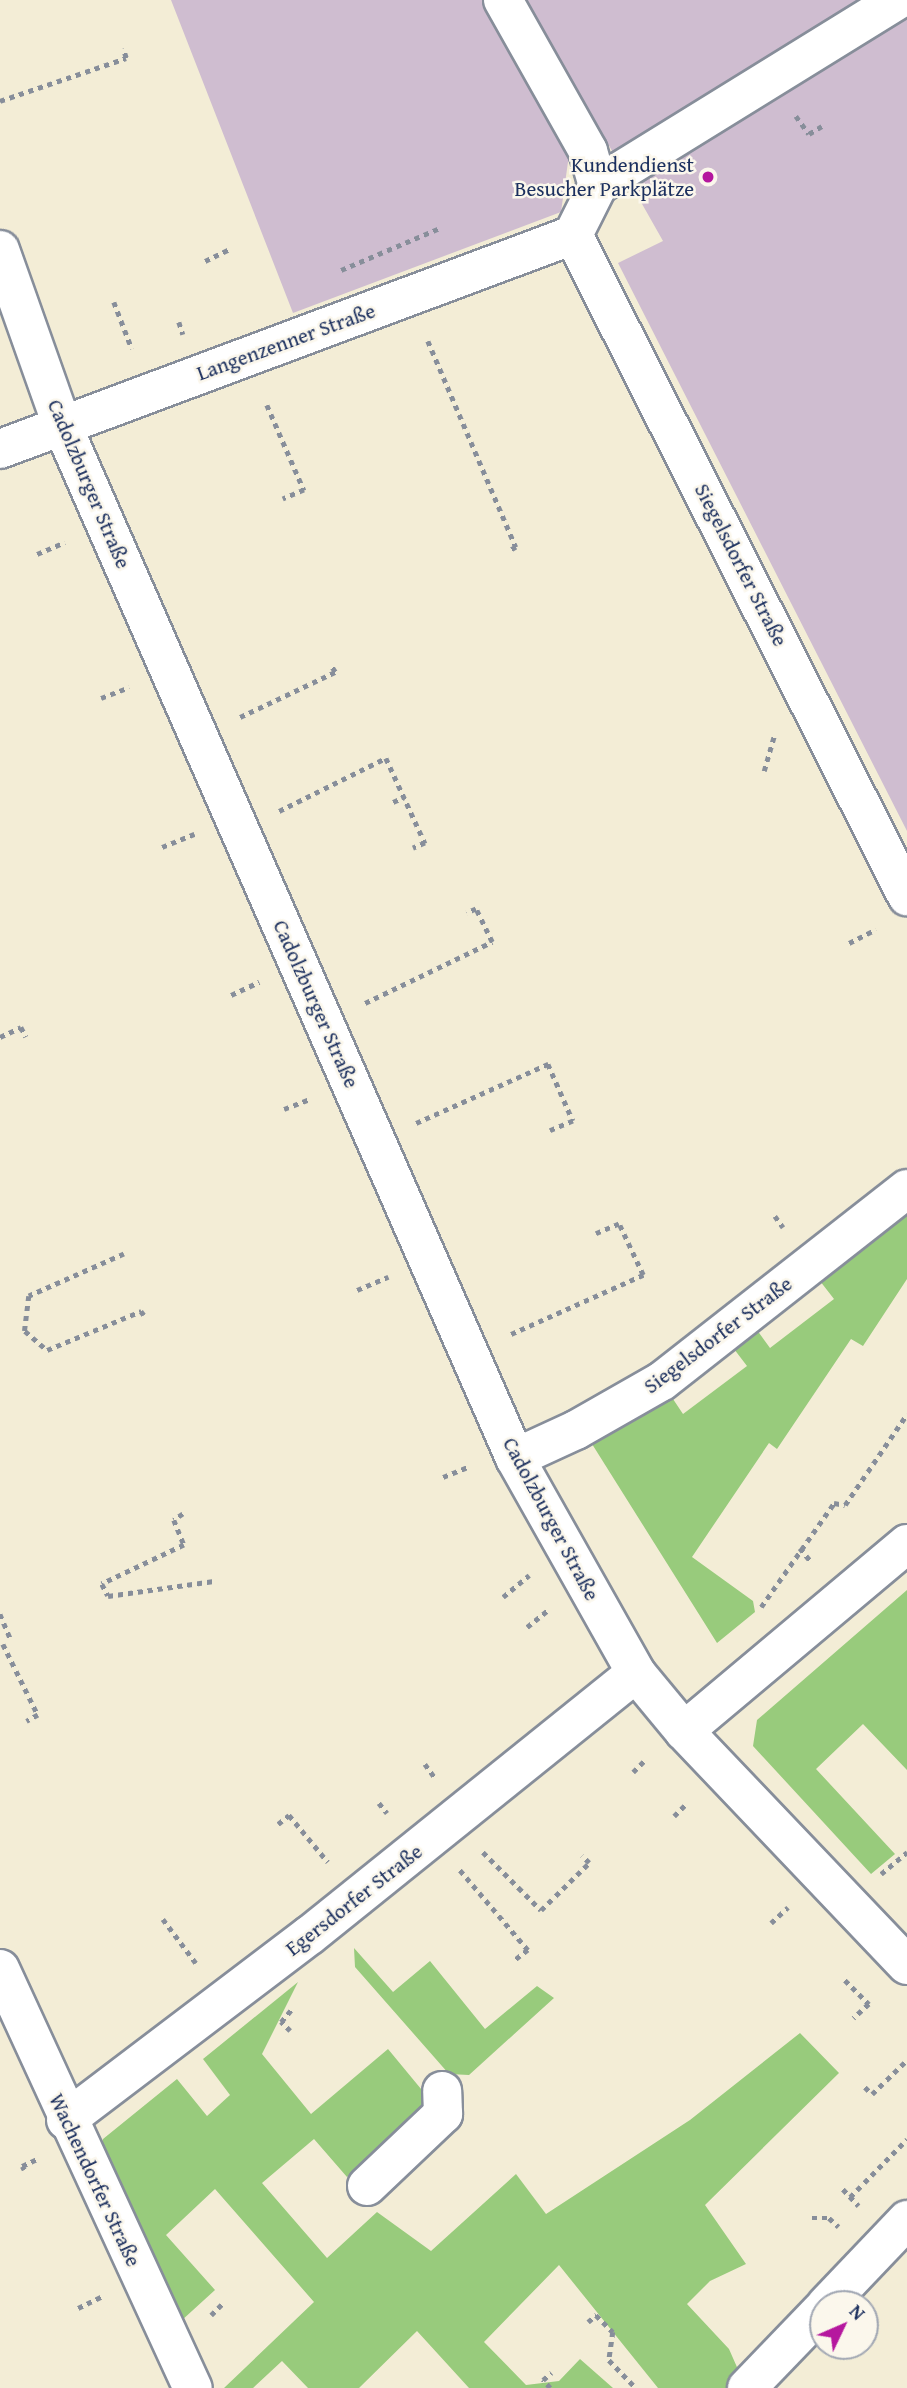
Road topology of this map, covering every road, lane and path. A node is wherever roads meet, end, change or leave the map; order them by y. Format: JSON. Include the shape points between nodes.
{"nodes":[{"id":1,"x":503,"y":0,"type":"edge"},
{"id":2,"x":898,"y":0,"type":"edge"},
{"id":3,"x":123,"y":48,"type":"dead end"},
{"id":4,"x":0,"y":101,"type":"edge"},
{"id":5,"x":803,"y":126,"type":"dead end"},
{"id":6,"x":822,"y":126,"type":"dead end"},
{"id":7,"x":598,"y":185,"type":"junction"},
{"id":8,"x":573,"y":234,"type":"junction"},
{"id":9,"x":230,"y":249,"type":"dead end"},
{"id":10,"x":0,"y":250,"type":"edge"},
{"id":11,"x":205,"y":261,"type":"dead end"},
{"id":12,"x":114,"y":302,"type":"dead end"},
{"id":13,"x":183,"y":332,"type":"dead end"},
{"id":14,"x":169,"y":337,"type":"dead end"},
{"id":15,"x":428,"y":341,"type":"dead end"},
{"id":16,"x":143,"y":345,"type":"dead end"},
{"id":17,"x":450,"y":400,"type":"junction"},
{"id":18,"x":443,"y":403,"type":"dead end"},
{"id":19,"x":267,"y":405,"type":"dead end"},
{"id":20,"x":62,"y":425,"type":"junction"},
{"id":21,"x":0,"y":449,"type":"edge"},
{"id":22,"x":283,"y":499,"type":"dead end"},
{"id":23,"x":70,"y":540,"type":"dead end"},
{"id":24,"x":511,"y":550,"type":"dead end"},
{"id":25,"x":37,"y":554,"type":"dead end"},
{"id":26,"x":330,"y":664,"type":"dead end"},
{"id":27,"x":134,"y":685,"type":"dead end"},
{"id":28,"x":101,"y":698,"type":"dead end"},
{"id":29,"x":228,"y":723,"type":"dead end"},
{"id":30,"x":404,"y":797,"type":"junction"},
{"id":31,"x":393,"y":802,"type":"dead end"},
{"id":32,"x":268,"y":817,"type":"dead end"},
{"id":33,"x":197,"y":833,"type":"dead end"},
{"id":34,"x":162,"y":847,"type":"dead end"},
{"id":35,"x":413,"y":848,"type":"dead end"},
{"id":36,"x":907,"y":896,"type":"edge"},
{"id":37,"x":467,"y":913,"type":"dead end"},
{"id":38,"x":262,"y":981,"type":"dead end"},
{"id":39,"x":231,"y":995,"type":"dead end"},
{"id":40,"x":351,"y":1009,"type":"dead end"},
{"id":41,"x":0,"y":1037,"type":"edge"},
{"id":42,"x":26,"y":1037,"type":"dead end"},
{"id":43,"x":314,"y":1097,"type":"dead end"},
{"id":44,"x":284,"y":1109,"type":"dead end"},
{"id":45,"x":403,"y":1128,"type":"dead end"},
{"id":46,"x":550,"y":1131,"type":"dead end"},
{"id":47,"x":907,"y":1189,"type":"edge"},
{"id":48,"x":596,"y":1234,"type":"dead end"},
{"id":49,"x":124,"y":1254,"type":"dead end"},
{"id":50,"x":397,"y":1273,"type":"dead end"},
{"id":51,"x":357,"y":1290,"type":"dead end"},
{"id":52,"x":144,"y":1315,"type":"dead end"},
{"id":53,"x":504,"y":1337,"type":"dead end"},
{"id":54,"x":907,"y":1414,"type":"edge"},
{"id":55,"x":515,"y":1458,"type":"junction"},
{"id":56,"x":472,"y":1465,"type":"dead end"},
{"id":57,"x":443,"y":1477,"type":"dead end"},
{"id":58,"x":183,"y":1514,"type":"dead end"},
{"id":59,"x":907,"y":1544,"type":"edge"},
{"id":60,"x":540,"y":1566,"type":"dead end"},
{"id":61,"x":214,"y":1581,"type":"dead end"},
{"id":62,"x":503,"y":1597,"type":"dead end"},
{"id":63,"x":0,"y":1614,"type":"edge"},
{"id":64,"x":763,"y":1619,"type":"dead end"},
{"id":65,"x":12,"y":1640,"type":"dead end"},
{"id":66,"x":3,"y":1644,"type":"dead end"},
{"id":67,"x":636,"y":1673,"type":"junction"},
{"id":68,"x":27,"y":1721,"type":"dead end"},
{"id":69,"x":684,"y":1731,"type":"junction"},
{"id":70,"x":278,"y":1824,"type":"dead end"},
{"id":71,"x":472,"y":1841,"type":"dead end"},
{"id":72,"x":907,"y":1852,"type":"edge"},
{"id":73,"x":582,"y":1856,"type":"dead end"},
{"id":74,"x":450,"y":1858,"type":"dead end"},
{"id":75,"x":337,"y":1873,"type":"dead end"},
{"id":76,"x":875,"y":1878,"type":"dead end"},
{"id":77,"x":163,"y":1919,"type":"dead end"},
{"id":78,"x":515,"y":1960,"type":"dead end"},
{"id":79,"x":205,"y":1962,"type":"dead end"},
{"id":80,"x":907,"y":1965,"type":"edge"},
{"id":81,"x":0,"y":1969,"type":"edge"},
{"id":82,"x":845,"y":1980,"type":"dead end"},
{"id":83,"x":854,"y":2018,"type":"dead end"},
{"id":84,"x":907,"y":2060,"type":"edge"},
{"id":85,"x":865,"y":2087,"type":"dead end"},
{"id":86,"x":442,"y":2091,"type":"dead end"},
{"id":87,"x":66,"y":2120,"type":"junction"},
{"id":88,"x":907,"y":2139,"type":"edge"},
{"id":89,"x":367,"y":2186,"type":"dead end"},
{"id":90,"x":850,"y":2197,"type":"dead end"},
{"id":91,"x":812,"y":2218,"type":"dead end"},
{"id":92,"x":829,"y":2218,"type":"dead end"},
{"id":93,"x":907,"y":2220,"type":"edge"},
{"id":94,"x":840,"y":2290,"type":"edge"},
{"id":95,"x":588,"y":2322,"type":"dead end"},
{"id":96,"x":809,"y":2324,"type":"edge"},
{"id":97,"x":551,"y":2373,"type":"dead end"},
{"id":98,"x":193,"y":2388,"type":"edge"},
{"id":99,"x":550,"y":2388,"type":"edge"},
{"id":100,"x":636,"y":2388,"type":"edge"},
{"id":101,"x":747,"y":2388,"type":"edge"}],
"edges":[{"from":1,"to":7,"type":"street","via":[[588,151]]},
{"from":2,"to":7,"type":"street","via":[[690,146]]},
{"from":3,"to":4,"type":"path","via":[[125,58]]},
{"from":5,"to":6,"type":"path","via":[[809,134]]},
{"from":7,"to":8,"type":"street"},
{"from":8,"to":20,"type":"street","name":"Langenzenner Straße"},
{"from":8,"to":36,"type":"street","name":"Siegelsdorfer Straße"},
{"from":9,"to":11,"type":"path"},
{"from":10,"to":20,"type":"street","name":"Cadolzburger Straße"},
{"from":12,"to":16,"type":"path","via":[[130,350]]},
{"from":13,"to":14,"type":"path"},
{"from":15,"to":17,"type":"path","via":[[455,397]]},
{"from":17,"to":18,"type":"path"},
{"from":17,"to":24,"type":"path","via":[[469,451],[516,547]]},
{"from":19,"to":22,"type":"path","via":[[304,490]]},
{"from":20,"to":21,"type":"street","name":"Langenzenner Straße"},
{"from":20,"to":55,"type":"street","name":"Cadolzburger Straße"},
{"from":23,"to":25,"type":"path"},
{"from":26,"to":29,"type":"path","via":[[335,672]]},
{"from":27,"to":28,"type":"path"},
{"from":30,"to":31,"type":"path"},
{"from":30,"to":32,"type":"path","via":[[386,758]]},
{"from":30,"to":35,"type":"path","via":[[425,843]]},
{"from":33,"to":34,"type":"path"},
{"from":37,"to":40,"type":"path","via":[[476,909],[492,942]]},
{"from":38,"to":39,"type":"path"},
{"from":41,"to":42,"type":"path","via":[[21,1027]]},
{"from":43,"to":44,"type":"path"},
{"from":45,"to":46,"type":"path","via":[[548,1064],[573,1121]]},
{"from":47,"to":55,"type":"street","name":"Siegelsdorfer Straße","via":[[662,1381],[576,1430]]},
{"from":48,"to":53,"type":"path","via":[[619,1224],[643,1275]]},
{"from":49,"to":52,"type":"path","via":[[29,1296],[25,1331],[47,1350],[141,1311]]},
{"from":50,"to":51,"type":"path"},
{"from":54,"to":64,"type":"path","via":[[845,1505],[834,1503],[768,1592],[760,1604]]},
{"from":55,"to":67,"type":"street","name":"Cadolzburger Straße"},
{"from":56,"to":57,"type":"path"},
{"from":58,"to":61,"type":"path","via":[[174,1520],[184,1545],[102,1584],[108,1596]]},
{"from":59,"to":69,"type":"street"},
{"from":60,"to":62,"type":"path"},
{"from":63,"to":65,"type":"path"},
{"from":66,"to":68,"type":"path","via":[[38,1715]]},
{"from":67,"to":69,"type":"street","name":"Cadolzburger Straße"},
{"from":67,"to":87,"type":"street","name":"Egersdorfer Straße","via":[[310,1935]]},
{"from":69,"to":80,"type":"street","name":"Cadolzburger Straße"},
{"from":70,"to":75,"type":"path","via":[[289,1815]]},
{"from":71,"to":73,"type":"path","via":[[541,1910],[589,1863]]},
{"from":72,"to":76,"type":"path"},
{"from":74,"to":78,"type":"path","via":[[528,1950]]},
{"from":77,"to":79,"type":"path","via":[[198,1967]]},
{"from":81,"to":87,"type":"street","name":"Wachendorfer Straße"},
{"from":82,"to":83,"type":"path","via":[[869,2004]]},
{"from":84,"to":85,"type":"path","via":[[872,2094]]},
{"from":86,"to":89,"type":"street","via":[[443,2113]]},
{"from":87,"to":98,"type":"street","name":"Wachendorfer Straße"},
{"from":88,"to":90,"type":"path"},
{"from":91,"to":92,"type":"path"},
{"from":93,"to":94,"type":"street"},
{"from":95,"to":100,"type":"path","via":[[596,2315],[612,2332],[609,2360]]},
{"from":96,"to":101,"type":"street"},
{"from":97,"to":99,"type":"path","via":[[543,2380]]}]}
